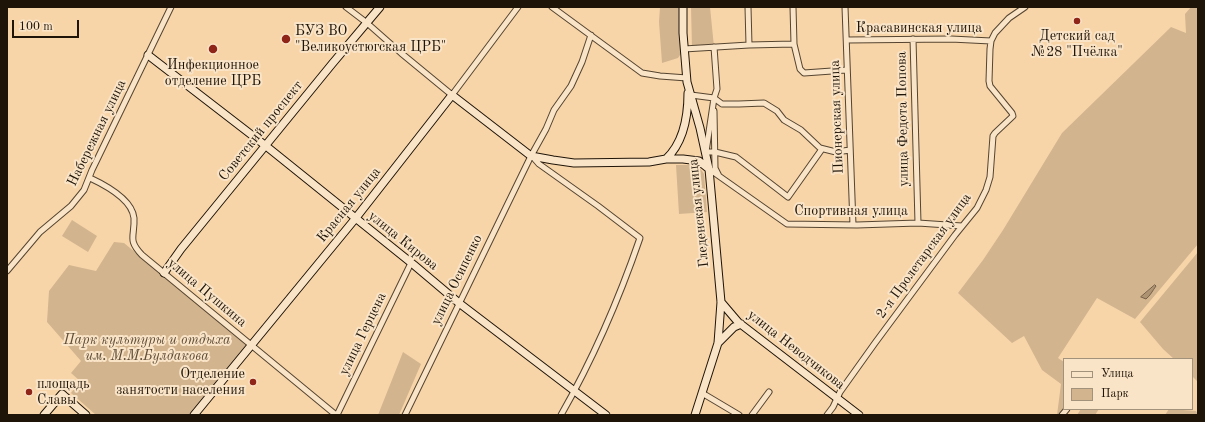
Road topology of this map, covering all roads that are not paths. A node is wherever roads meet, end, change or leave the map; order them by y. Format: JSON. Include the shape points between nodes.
{"nodes":[{"id":1,"x":171,"y":7,"type":"edge"},
{"id":2,"x":346,"y":7,"type":"edge"},
{"id":3,"x":380,"y":7,"type":"edge"},
{"id":4,"x":518,"y":7,"type":"edge"},
{"id":5,"x":552,"y":7,"type":"edge"},
{"id":6,"x":683,"y":7,"type":"edge"},
{"id":7,"x":748,"y":7,"type":"edge"},
{"id":8,"x":792,"y":7,"type":"edge"},
{"id":9,"x":845,"y":7,"type":"edge"},
{"id":10,"x":1025,"y":7,"type":"edge"},
{"id":11,"x":367,"y":23,"type":"junction"},
{"id":12,"x":591,"y":35,"type":"junction"},
{"id":13,"x":913,"y":39,"type":"junction"},
{"id":14,"x":847,"y":40,"type":"junction"},
{"id":15,"x":991,"y":41,"type":"junction"},
{"id":16,"x":794,"y":44,"type":"junction"},
{"id":17,"x":749,"y":45,"type":"junction"},
{"id":18,"x":714,"y":47,"type":"junction"},
{"id":19,"x":684,"y":49,"type":"junction"},
{"id":20,"x":148,"y":55,"type":"junction"},
{"id":21,"x":846,"y":70,"type":"junction"},
{"id":22,"x":687,"y":80,"type":"junction"},
{"id":23,"x":452,"y":95,"type":"junction"},
{"id":24,"x":691,"y":95,"type":"junction"},
{"id":25,"x":714,"y":98,"type":"junction"},
{"id":26,"x":266,"y":146,"type":"junction"},
{"id":27,"x":822,"y":149,"type":"junction"},
{"id":28,"x":850,"y":150,"type":"junction"},
{"id":29,"x":706,"y":152,"type":"junction"},
{"id":30,"x":715,"y":152,"type":"junction"},
{"id":31,"x":532,"y":156,"type":"junction"},
{"id":32,"x":666,"y":160,"type":"junction"},
{"id":33,"x":709,"y":169,"type":"junction"},
{"id":34,"x":719,"y":177,"type":"junction"},
{"id":35,"x":90,"y":178,"type":"junction"},
{"id":36,"x":355,"y":219,"type":"junction"},
{"id":37,"x":918,"y":223,"type":"junction"},
{"id":38,"x":853,"y":225,"type":"junction"},
{"id":39,"x":962,"y":226,"type":"junction"},
{"id":40,"x":411,"y":263,"type":"junction"},
{"id":41,"x":7,"y":272,"type":"edge"},
{"id":42,"x":164,"y":272,"type":"junction"},
{"id":43,"x":721,"y":302,"type":"junction"},
{"id":44,"x":459,"y":303,"type":"junction"},
{"id":45,"x":741,"y":324,"type":"junction"},
{"id":46,"x":718,"y":343,"type":"junction"},
{"id":47,"x":252,"y":345,"type":"junction"},
{"id":48,"x":574,"y":391,"type":"junction"},
{"id":49,"x":769,"y":392,"type":"dead end"},
{"id":50,"x":702,"y":393,"type":"junction"},
{"id":51,"x":837,"y":398,"type":"junction"},
{"id":52,"x":44,"y":415,"type":"edge"},
{"id":53,"x":86,"y":415,"type":"edge"},
{"id":54,"x":194,"y":415,"type":"edge"},
{"id":55,"x":336,"y":415,"type":"edge"},
{"id":56,"x":405,"y":415,"type":"edge"},
{"id":57,"x":561,"y":415,"type":"edge"},
{"id":58,"x":606,"y":415,"type":"edge"},
{"id":59,"x":695,"y":415,"type":"edge"},
{"id":60,"x":739,"y":415,"type":"edge"},
{"id":61,"x":752,"y":415,"type":"edge"},
{"id":62,"x":827,"y":415,"type":"edge"},
{"id":63,"x":859,"y":415,"type":"edge"}],
"edges":[{"from":1,"to":20,"type":"street","name":"Набережная улица"},
{"from":2,"to":11,"type":"street"},
{"from":3,"to":11,"type":"main road","name":"Советский проспект"},
{"from":4,"to":23,"type":"street","name":"Красная улица"},
{"from":5,"to":12,"type":"street"},
{"from":6,"to":19,"type":"main road","name":"Гледенская улица"},
{"from":7,"to":17,"type":"street"},
{"from":8,"to":16,"type":"street"},
{"from":9,"to":14,"type":"street","name":"Пионерская улица"},
{"from":10,"to":15,"type":"street","name":"2-я Пролетарская улица","via":[[1002,24]]},
{"from":11,"to":23,"type":"street"},
{"from":11,"to":26,"type":"main road","name":"Советский проспект"},
{"from":12,"to":22,"type":"street","via":[[642,73]]},
{"from":12,"to":31,"type":"street","name":"улица Осипенко","via":[[571,86],[554,110]]},
{"from":13,"to":14,"type":"street","name":"Красавинская улица"},
{"from":13,"to":15,"type":"street","name":"Красавинская улица"},
{"from":13,"to":37,"type":"street","name":"улица Федота Попова"},
{"from":14,"to":21,"type":"street","name":"Пионерская улица"},
{"from":15,"to":39,"type":"street","name":"2-я Пролетарская улица","via":[[990,86],[1013,116],[993,136],[990,177],[986,190],[977,208]]},
{"from":16,"to":17,"type":"street"},
{"from":16,"to":21,"type":"street","via":[[800,69],[804,73]]},
{"from":17,"to":18,"type":"street"},
{"from":18,"to":19,"type":"street"},
{"from":18,"to":25,"type":"street","via":[[717,89]]},
{"from":19,"to":22,"type":"main road","name":"Гледенская улица"},
{"from":20,"to":26,"type":"main road","name":"улица Кирова"},
{"from":20,"to":35,"type":"street","name":"Набережная улица"},
{"from":21,"to":28,"type":"street","name":"Пионерская улица"},
{"from":22,"to":24,"type":"main road","name":"Гледенская улица"},
{"from":22,"to":32,"type":"main road","via":[[688,98],[684,125],[675,149]]},
{"from":23,"to":31,"type":"main road"},
{"from":23,"to":36,"type":"main road","name":"Красная улица"},
{"from":24,"to":25,"type":"street"},
{"from":24,"to":29,"type":"main road","name":"Гледенская улица"},
{"from":25,"to":27,"type":"street","via":[[722,104],[764,102]]},
{"from":25,"to":29,"type":"street"},
{"from":25,"to":30,"type":"street"},
{"from":26,"to":36,"type":"main road","name":"улица Кирова"},
{"from":26,"to":42,"type":"main road","name":"Советский проспект"},
{"from":27,"to":28,"type":"street","via":[[836,152]]},
{"from":27,"to":30,"type":"street","via":[[788,197],[736,157]]},
{"from":28,"to":38,"type":"street","name":"Пионерская улица"},
{"from":29,"to":30,"type":"street"},
{"from":29,"to":33,"type":"main road","name":"Гледенская улица"},
{"from":30,"to":34,"type":"street","via":[[715,168]]},
{"from":31,"to":32,"type":"main road","via":[[574,163]]},
{"from":31,"to":44,"type":"street","name":"улица Осипенко"},
{"from":31,"to":48,"type":"street","via":[[539,164],[640,238],[611,317]]},
{"from":32,"to":33,"type":"main road","via":[[693,160]]},
{"from":33,"to":34,"type":"street","name":"Спортивная улица"},
{"from":33,"to":43,"type":"main road","name":"Гледенская улица"},
{"from":34,"to":38,"type":"street","name":"Спортивная улица","via":[[787,224]]},
{"from":35,"to":41,"type":"street","name":"Набережная улица","via":[[71,206],[40,232]]},
{"from":35,"to":42,"type":"street","name":"улица Пушкина","via":[[108,186],[127,202],[132,209],[134,247]]},
{"from":36,"to":40,"type":"main road","name":"улица Кирова"},
{"from":36,"to":47,"type":"main road","name":"Красная улица"},
{"from":37,"to":38,"type":"street","name":"Спортивная улица"},
{"from":37,"to":39,"type":"street","name":"Спортивная улица"},
{"from":39,"to":51,"type":"street","name":"2-я Пролетарская улица"},
{"from":40,"to":44,"type":"main road","name":"улица Кирова"},
{"from":40,"to":55,"type":"street","name":"улица Герцена"},
{"from":42,"to":47,"type":"street","name":"улица Пушкина"},
{"from":43,"to":45,"type":"main road","name":"улица Неводчикова"},
{"from":43,"to":46,"type":"main road","name":"Гледенская улица"},
{"from":44,"to":48,"type":"main road","name":"улица Кирова"},
{"from":44,"to":56,"type":"street","name":"улица Осипенко"},
{"from":45,"to":46,"type":"main road","via":[[734,327]]},
{"from":45,"to":51,"type":"main road","name":"улица Неводчикова"},
{"from":46,"to":50,"type":"main road","name":"Гледенская улица"},
{"from":47,"to":54,"type":"main road","name":"Красная улица"},
{"from":47,"to":55,"type":"street","name":"улица Пушкина"},
{"from":48,"to":57,"type":"street"},
{"from":48,"to":58,"type":"main road","name":"улица Кирова"},
{"from":49,"to":61,"type":"street"},
{"from":50,"to":59,"type":"main road","name":"Гледенская улица"},
{"from":50,"to":60,"type":"street"},
{"from":51,"to":62,"type":"street","name":"2-я Пролетарская улица"},
{"from":51,"to":63,"type":"main road","name":"улица Неводчикова"},
{"from":52,"to":53,"type":"main road","via":[[62,394]]}]}
